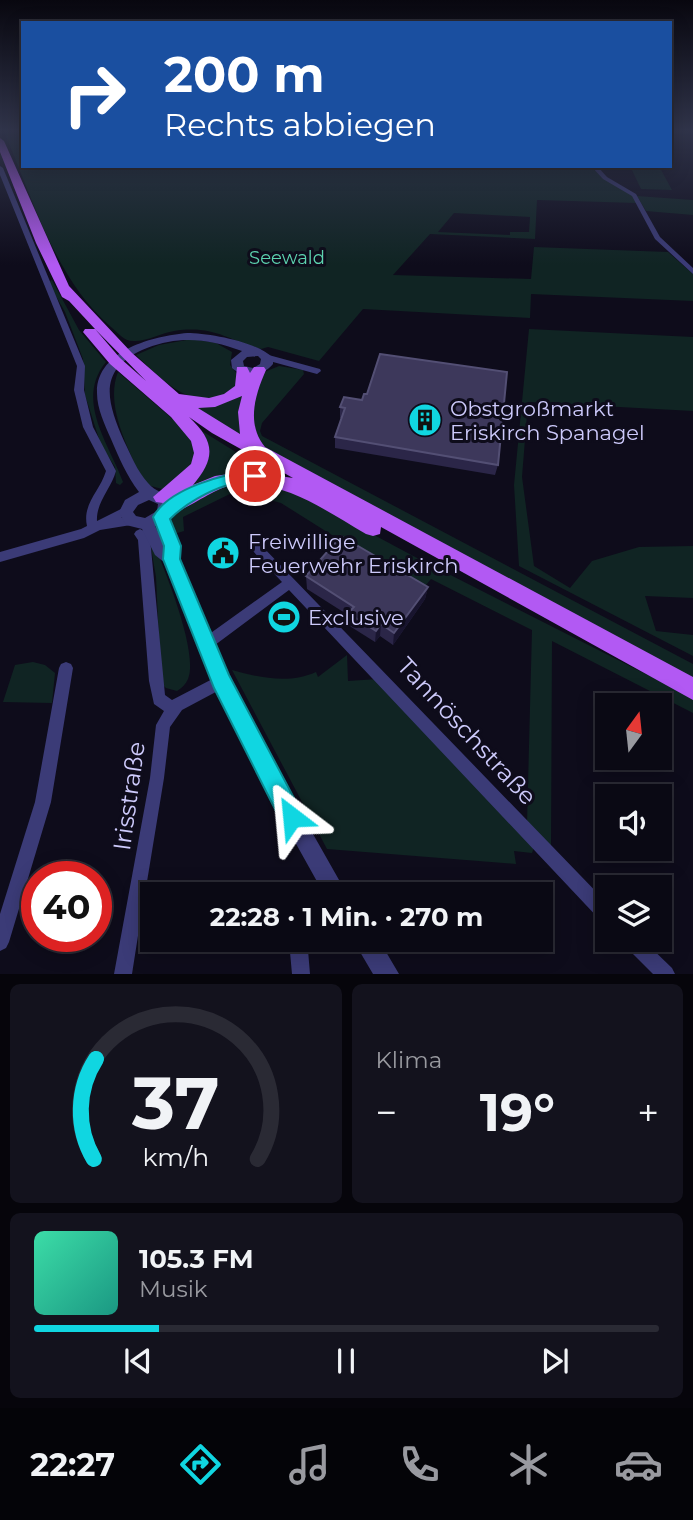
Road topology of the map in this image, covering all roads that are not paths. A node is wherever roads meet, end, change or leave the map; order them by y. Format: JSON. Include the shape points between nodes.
{"nodes":[{"id":1,"x":3,"y":174,"type":"edge"},
{"id":2,"x":15,"y":174,"type":"edge"},
{"id":3,"x":602,"y":174,"type":"edge"},
{"id":4,"x":693,"y":272,"type":"edge"},
{"id":5,"x":64,"y":288,"type":"junction"},
{"id":6,"x":218,"y":338,"type":"junction"},
{"id":7,"x":262,"y":361,"type":"junction"},
{"id":8,"x":240,"y":364,"type":"junction"},
{"id":9,"x":317,"y":371,"type":"dead end"},
{"id":10,"x":155,"y":380,"type":"junction"},
{"id":11,"x":174,"y":411,"type":"junction"},
{"id":12,"x":282,"y":465,"type":"junction"},
{"id":13,"x":317,"y":499,"type":"junction"},
{"id":14,"x":152,"y":511,"type":"junction"},
{"id":15,"x":129,"y":516,"type":"junction"},
{"id":16,"x":93,"y":528,"type":"junction"},
{"id":17,"x":256,"y":547,"type":"dead end"},
{"id":18,"x":0,"y":557,"type":"edge"},
{"id":19,"x":288,"y":584,"type":"junction"},
{"id":20,"x":206,"y":644,"type":"junction"},
{"id":21,"x":645,"y":664,"type":"junction"},
{"id":22,"x":66,"y":668,"type":"dead end"},
{"id":23,"x":222,"y":681,"type":"junction"},
{"id":24,"x":693,"y":689,"type":"edge"},
{"id":25,"x":173,"y":709,"type":"junction"},
{"id":26,"x":328,"y":882,"type":"edge"},
{"id":27,"x":595,"y":902,"type":"edge"},
{"id":28,"x":134,"y":914,"type":"junction"},
{"id":29,"x":140,"y":915,"type":"edge"},
{"id":30,"x":0,"y":942,"type":"edge"},
{"id":31,"x":299,"y":952,"type":"edge"},
{"id":32,"x":373,"y":952,"type":"edge"},
{"id":33,"x":643,"y":952,"type":"edge"},
{"id":34,"x":122,"y":974,"type":"edge"},
{"id":35,"x":301,"y":974,"type":"edge"},
{"id":36,"x":387,"y":974,"type":"edge"},
{"id":37,"x":666,"y":974,"type":"edge"}],
"edges":[{"from":1,"to":16,"type":"street","via":[[81,366],[79,390],[88,427],[111,471],[106,489],[89,515]]},
{"from":2,"to":5,"type":"main road"},
{"from":3,"to":4,"type":"street","via":[[634,195],[657,238]]},
{"from":5,"to":10,"type":"main road"},
{"from":5,"to":11,"type":"main road","via":[[104,350]]},
{"from":6,"to":7,"type":"street"},
{"from":6,"to":8,"type":"street","via":[[235,350]]},
{"from":6,"to":14,"type":"street","via":[[178,336],[141,346],[104,379],[102,389],[111,424]]},
{"from":7,"to":8,"type":"street"},
{"from":7,"to":8,"type":"street","via":[[244,354]]},
{"from":7,"to":9,"type":"street"},
{"from":7,"to":12,"type":"main road","via":[[245,432],[255,447]]},
{"from":8,"to":10,"type":"main road","via":[[243,384],[236,393],[210,403],[184,399]]},
{"from":10,"to":12,"type":"main road","via":[[218,429]]},
{"from":11,"to":13,"type":"main road"},
{"from":11,"to":14,"type":"main road","via":[[200,439],[202,458],[185,483]]},
{"from":12,"to":21,"type":"main road"},
{"from":13,"to":14,"type":"main road","via":[[274,480],[247,476],[212,485]]},
{"from":13,"to":21,"type":"main road"},
{"from":14,"to":15,"type":"street"},
{"from":14,"to":15,"type":"street"},
{"from":14,"to":20,"type":"street","via":[[160,551],[172,559]]},
{"from":14,"to":25,"type":"street","via":[[144,538],[156,681],[159,699]]},
{"from":15,"to":16,"type":"street"},
{"from":16,"to":18,"type":"street"},
{"from":17,"to":19,"type":"street","name":"Tannöschstraße"},
{"from":19,"to":20,"type":"street"},
{"from":19,"to":27,"type":"street","name":"Tannöschstraße"},
{"from":20,"to":23,"type":"street"},
{"from":21,"to":24,"type":"main road"},
{"from":22,"to":30,"type":"street","via":[[43,802]]},
{"from":23,"to":25,"type":"street"},
{"from":23,"to":26,"type":"street"},
{"from":25,"to":28,"type":"street","name":"Irisstraße","via":[[161,734]]},
{"from":28,"to":29,"type":"street"},
{"from":28,"to":34,"type":"street","name":"Irisstraße"},
{"from":31,"to":35,"type":"street"},
{"from":32,"to":36,"type":"street"},
{"from":33,"to":37,"type":"street"}]}
